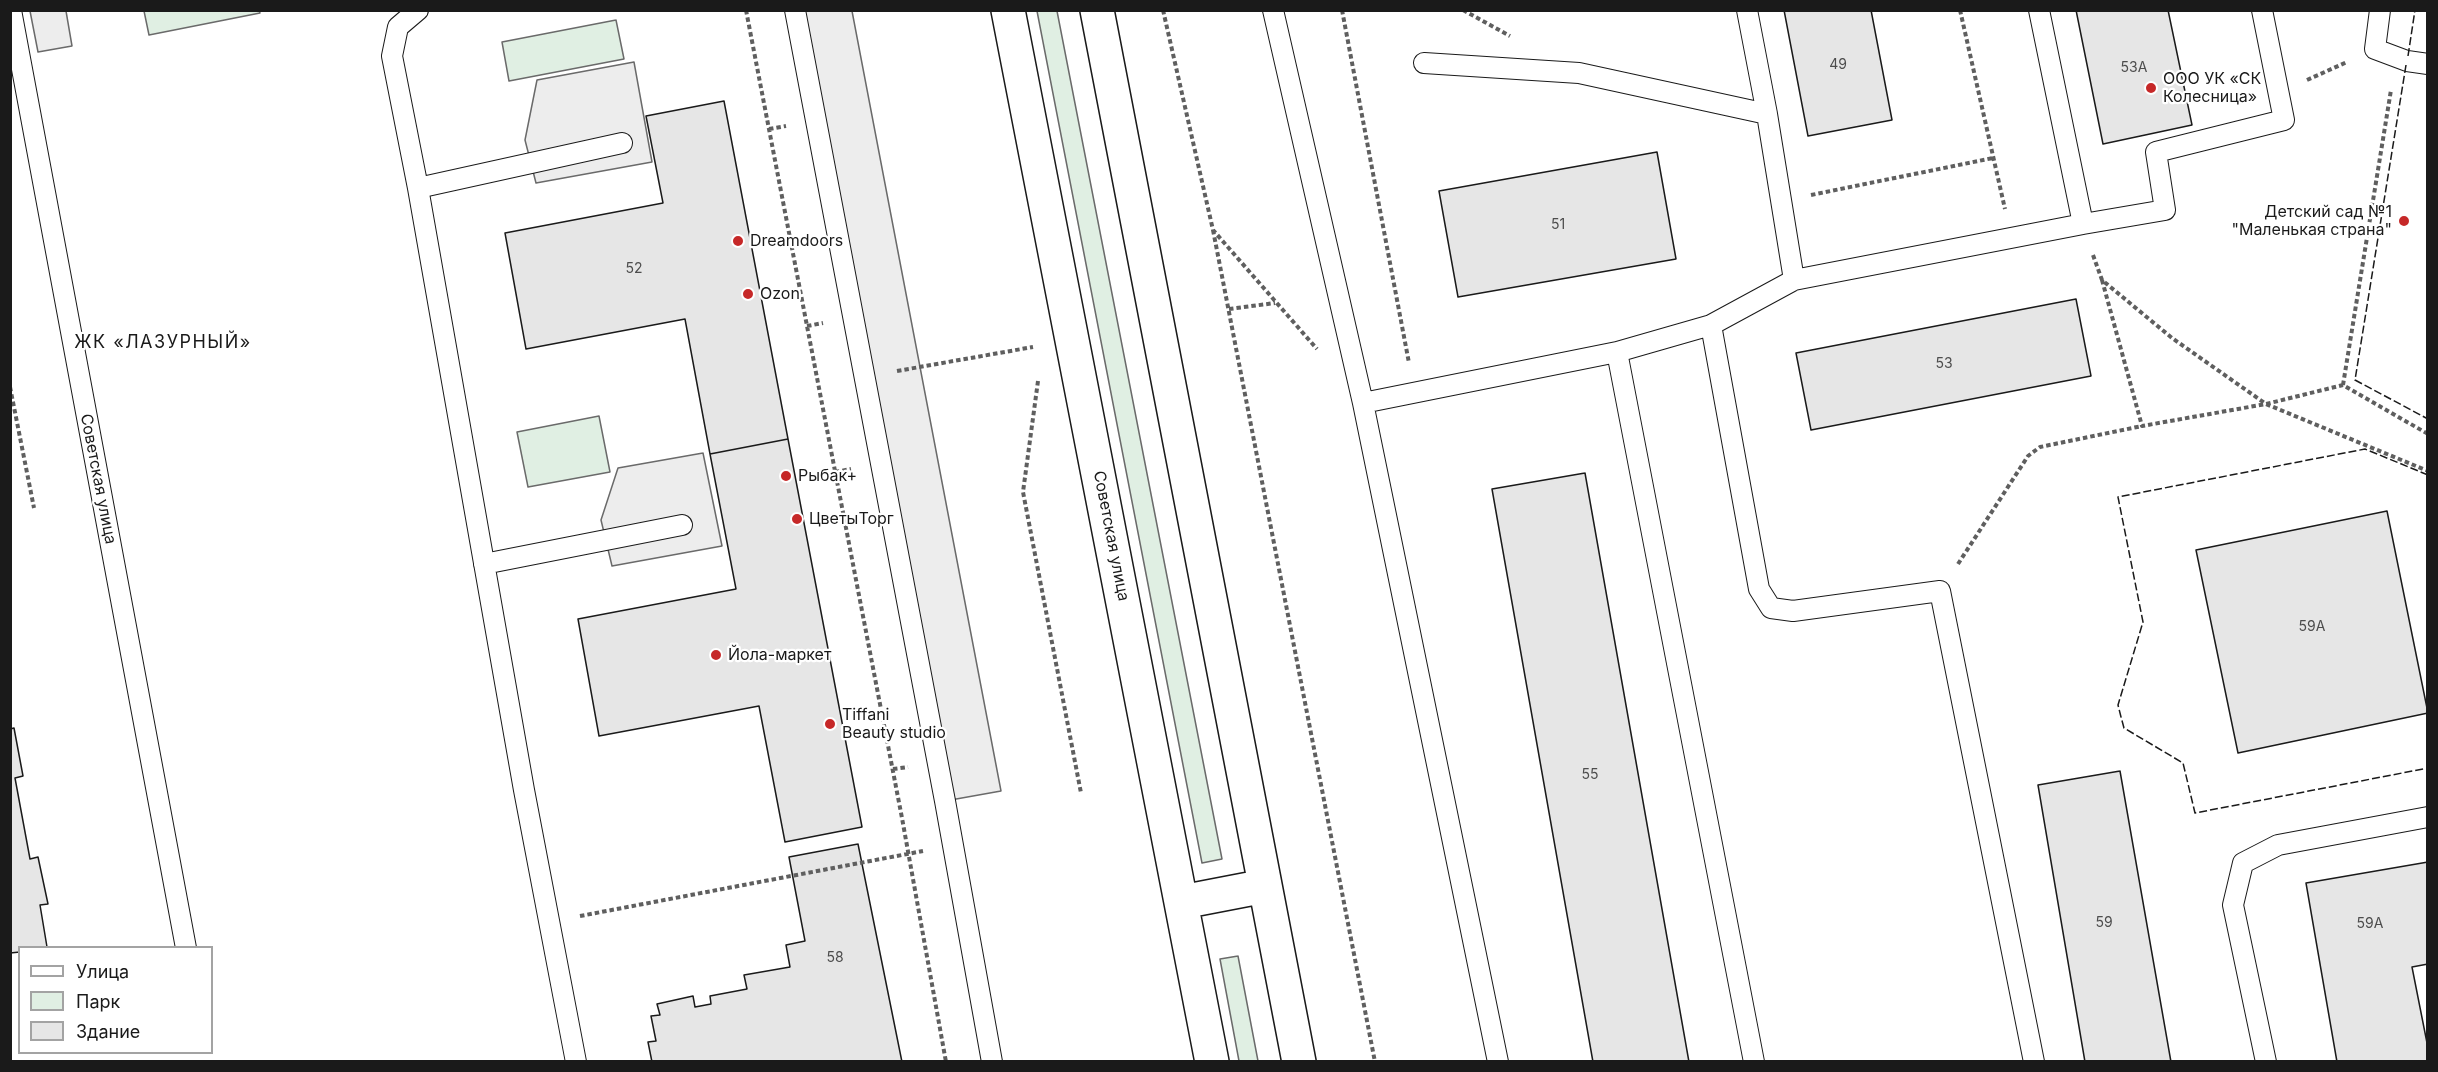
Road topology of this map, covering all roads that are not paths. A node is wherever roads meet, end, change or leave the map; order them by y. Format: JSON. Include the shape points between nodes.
{"nodes":[{"id":1,"x":11,"y":10,"type":"edge"},
{"id":2,"x":418,"y":10,"type":"edge"},
{"id":3,"x":795,"y":10,"type":"edge"},
{"id":4,"x":1008,"y":10,"type":"edge"},
{"id":5,"x":1097,"y":10,"type":"edge"},
{"id":6,"x":1273,"y":10,"type":"edge"},
{"id":7,"x":1747,"y":10,"type":"edge"},
{"id":8,"x":2039,"y":10,"type":"edge"},
{"id":9,"x":2262,"y":10,"type":"edge"},
{"id":10,"x":2380,"y":10,"type":"edge"},
{"id":11,"x":397,"y":19,"type":"edge"},
{"id":12,"x":1424,"y":63,"type":"dead end"},
{"id":13,"x":2427,"y":64,"type":"edge"},
{"id":14,"x":1767,"y":114,"type":"junction"},
{"id":15,"x":622,"y":143,"type":"dead end"},
{"id":16,"x":418,"y":188,"type":"junction"},
{"id":17,"x":2083,"y":224,"type":"junction"},
{"id":18,"x":1794,"y":280,"type":"junction"},
{"id":19,"x":1711,"y":325,"type":"junction"},
{"id":20,"x":1617,"y":352,"type":"junction"},
{"id":21,"x":1363,"y":403,"type":"junction"},
{"id":22,"x":682,"y":525,"type":"dead end"},
{"id":23,"x":484,"y":564,"type":"junction"},
{"id":24,"x":2427,"y":817,"type":"edge"},
{"id":25,"x":1265,"y":886,"type":"junction"},
{"id":26,"x":1182,"y":902,"type":"junction"},
{"id":27,"x":186,"y":946,"type":"edge"},
{"id":28,"x":576,"y":1062,"type":"edge"},
{"id":29,"x":992,"y":1062,"type":"edge"},
{"id":30,"x":1212,"y":1062,"type":"edge"},
{"id":31,"x":1299,"y":1062,"type":"edge"},
{"id":32,"x":1498,"y":1062,"type":"edge"},
{"id":33,"x":1754,"y":1062,"type":"edge"},
{"id":34,"x":2034,"y":1062,"type":"edge"},
{"id":35,"x":2266,"y":1062,"type":"edge"}],
"edges":[{"from":1,"to":27,"type":"lane","name":"Советская улица"},
{"from":2,"to":11,"type":"lane"},
{"from":3,"to":29,"type":"lane"},
{"from":4,"to":26,"type":"main road","name":"Советская улица"},
{"from":5,"to":25,"type":"main road"},
{"from":6,"to":21,"type":"lane"},
{"from":7,"to":14,"type":"lane"},
{"from":8,"to":17,"type":"lane"},
{"from":9,"to":17,"type":"lane","via":[[2284,120],[2156,152],[2164,210]]},
{"from":10,"to":13,"type":"lane","via":[[2375,49]]},
{"from":11,"to":16,"type":"lane","via":[[392,56]]},
{"from":12,"to":14,"type":"lane","via":[[1579,73]]},
{"from":14,"to":18,"type":"lane"},
{"from":15,"to":16,"type":"lane"},
{"from":16,"to":23,"type":"lane"},
{"from":17,"to":18,"type":"lane"},
{"from":18,"to":19,"type":"lane"},
{"from":19,"to":20,"type":"lane"},
{"from":19,"to":34,"type":"lane","via":[[1760,589],[1771,608],[1793,611],[1940,591]]},
{"from":20,"to":21,"type":"lane"},
{"from":20,"to":33,"type":"lane"},
{"from":21,"to":32,"type":"lane"},
{"from":22,"to":23,"type":"lane"},
{"from":23,"to":28,"type":"lane"},
{"from":24,"to":35,"type":"lane","via":[[2278,846],[2243,863],[2233,905]]},
{"from":25,"to":26,"type":"main road"},
{"from":25,"to":31,"type":"main road"},
{"from":26,"to":30,"type":"main road","name":"Советская улица"}]}
